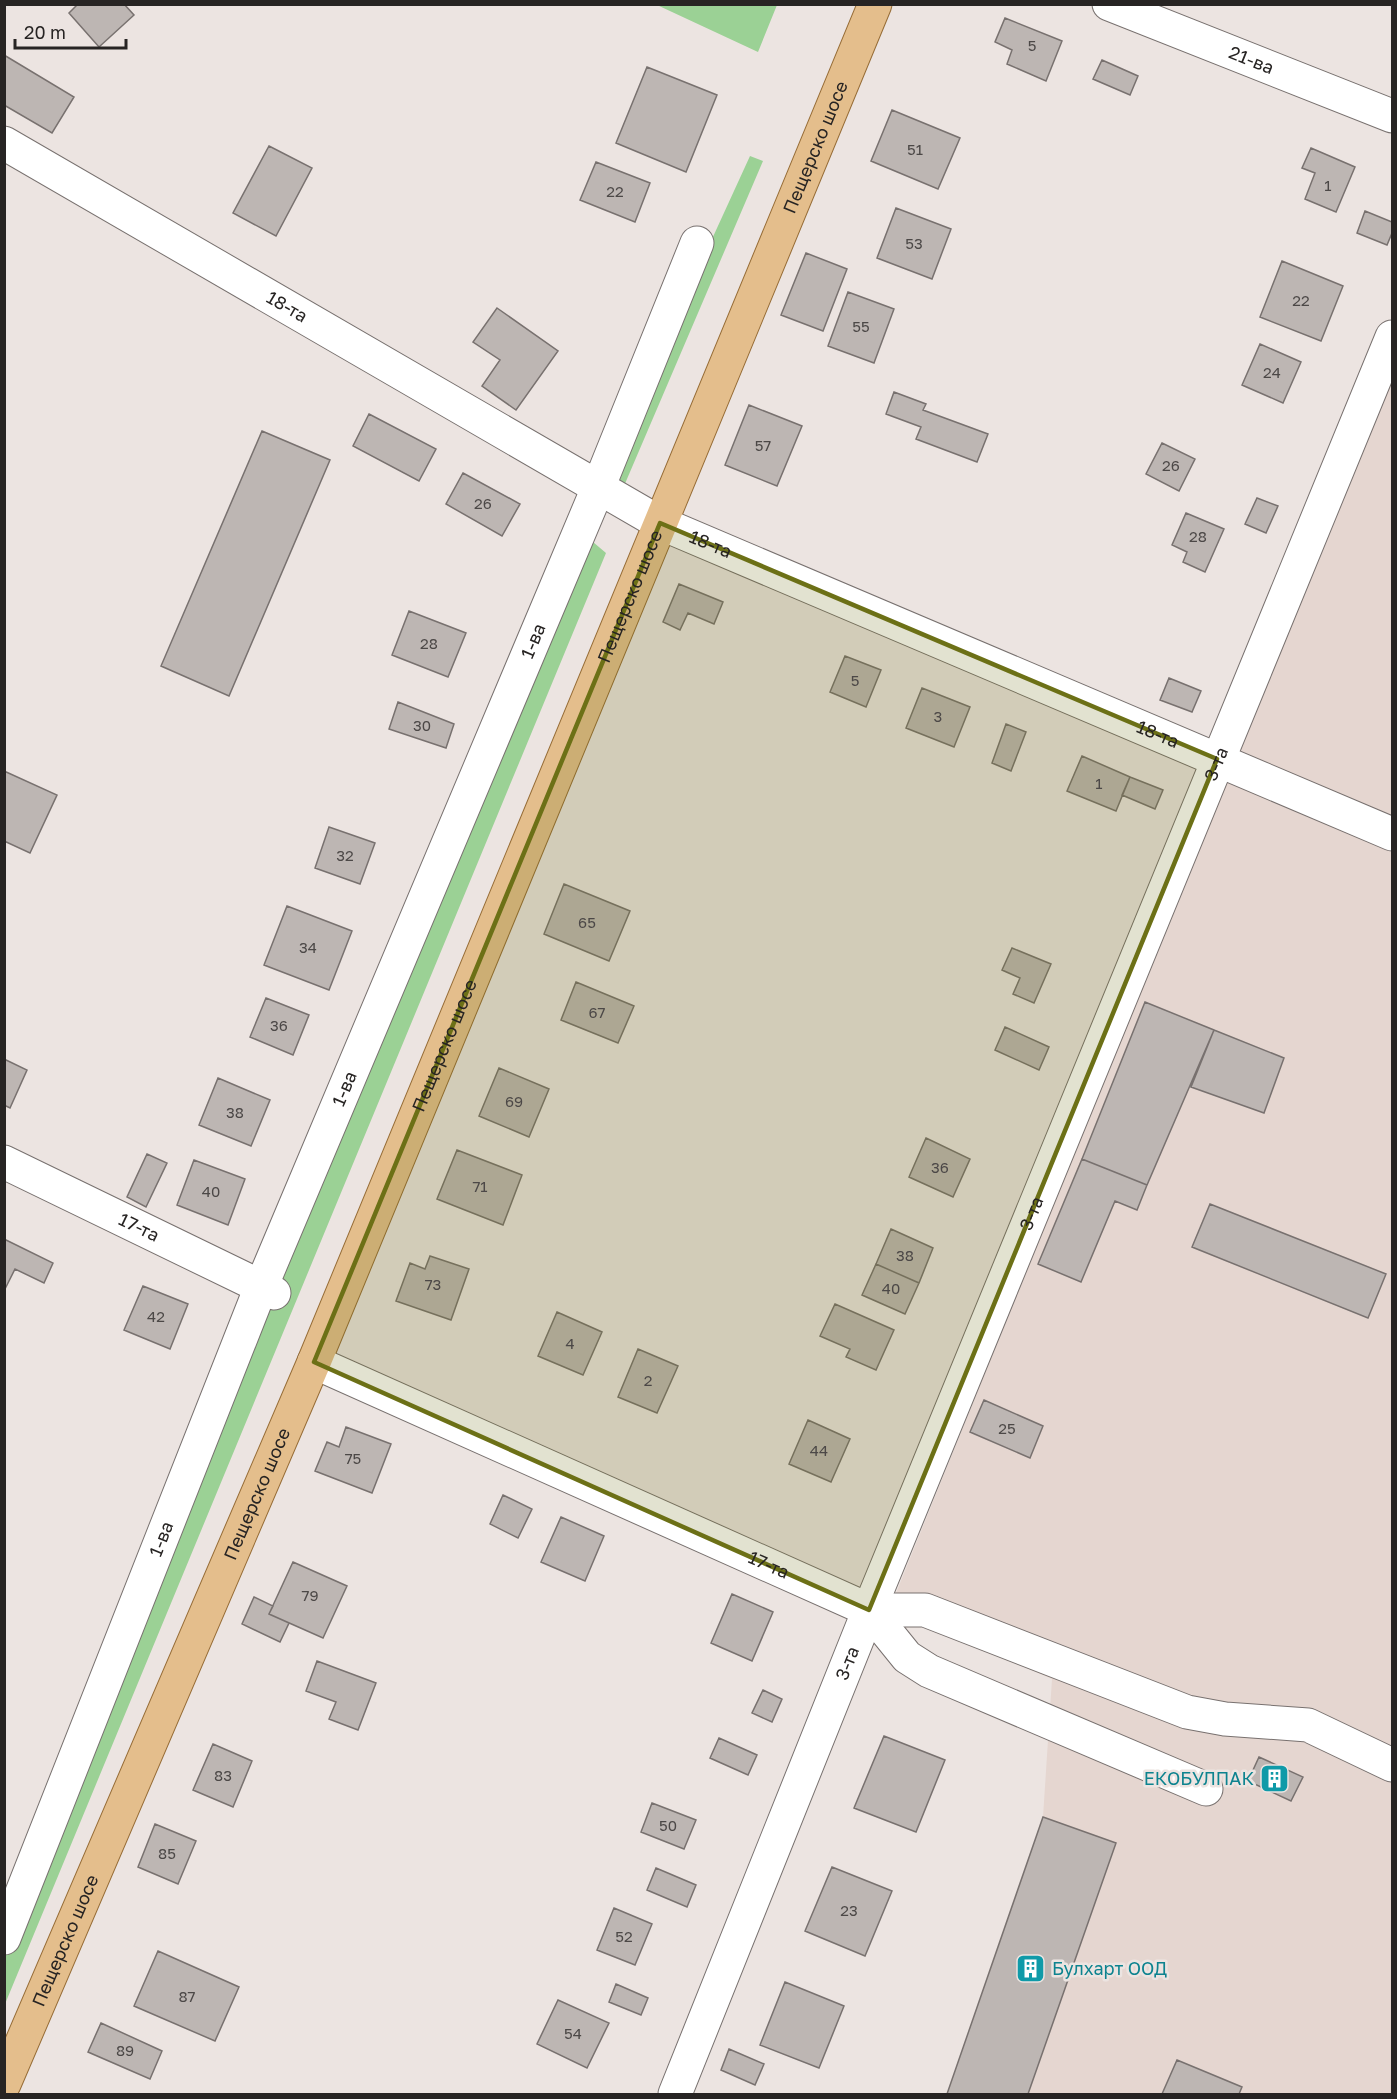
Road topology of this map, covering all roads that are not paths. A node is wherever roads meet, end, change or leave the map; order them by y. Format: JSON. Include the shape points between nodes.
{"nodes":[{"id":1,"x":875,"y":4,"type":"edge"},
{"id":2,"x":1109,"y":4,"type":"edge"},
{"id":3,"x":1392,"y":117,"type":"edge"},
{"id":4,"x":4,"y":143,"type":"edge"},
{"id":5,"x":697,"y":243,"type":"dead end"},
{"id":6,"x":1392,"y":337,"type":"edge"},
{"id":7,"x":597,"y":488,"type":"junction"},
{"id":8,"x":660,"y":523,"type":"junction"},
{"id":9,"x":1217,"y":759,"type":"junction"},
{"id":10,"x":1392,"y":834,"type":"edge"},
{"id":11,"x":4,"y":1162,"type":"edge"},
{"id":12,"x":267,"y":1290,"type":"junction"},
{"id":13,"x":314,"y":1362,"type":"junction"},
{"id":14,"x":869,"y":1610,"type":"junction"},
{"id":15,"x":1392,"y":1765,"type":"edge"},
{"id":16,"x":1206,"y":1788,"type":"dead end"},
{"id":17,"x":13,"y":1895,"type":"edge"},
{"id":18,"x":4,"y":1938,"type":"edge"},
{"id":19,"x":4,"y":2084,"type":"edge"},
{"id":20,"x":675,"y":2094,"type":"edge"}],
"edges":[{"from":1,"to":8,"type":"main road","name":"Пещерско шосе"},
{"from":2,"to":3,"type":"street","name":"21-ва"},
{"from":4,"to":7,"type":"street","name":"18-та"},
{"from":5,"to":7,"type":"street","name":"1-ва"},
{"from":6,"to":9,"type":"street","name":"3-та"},
{"from":7,"to":8,"type":"street","name":"18-та"},
{"from":7,"to":12,"type":"street","name":"1-ва"},
{"from":8,"to":9,"type":"street","name":"18-та"},
{"from":8,"to":13,"type":"main road","name":"Пещерско шосе"},
{"from":9,"to":10,"type":"street","name":"18-та"},
{"from":9,"to":14,"type":"street","name":"3-та"},
{"from":11,"to":12,"type":"street","name":"17-та"},
{"from":12,"to":17,"type":"street","name":"1-ва"},
{"from":13,"to":14,"type":"street","name":"17-та"},
{"from":13,"to":19,"type":"main road","name":"Пещерско шосе"},
{"from":14,"to":15,"type":"street","via":[[925,1610],[1187,1712],[1308,1725]]},
{"from":14,"to":16,"type":"street","name":"17-та","via":[[907,1657],[929,1671]]},
{"from":14,"to":20,"type":"street","name":"3-та"},
{"from":17,"to":18,"type":"street","name":"1-ва"}]}
